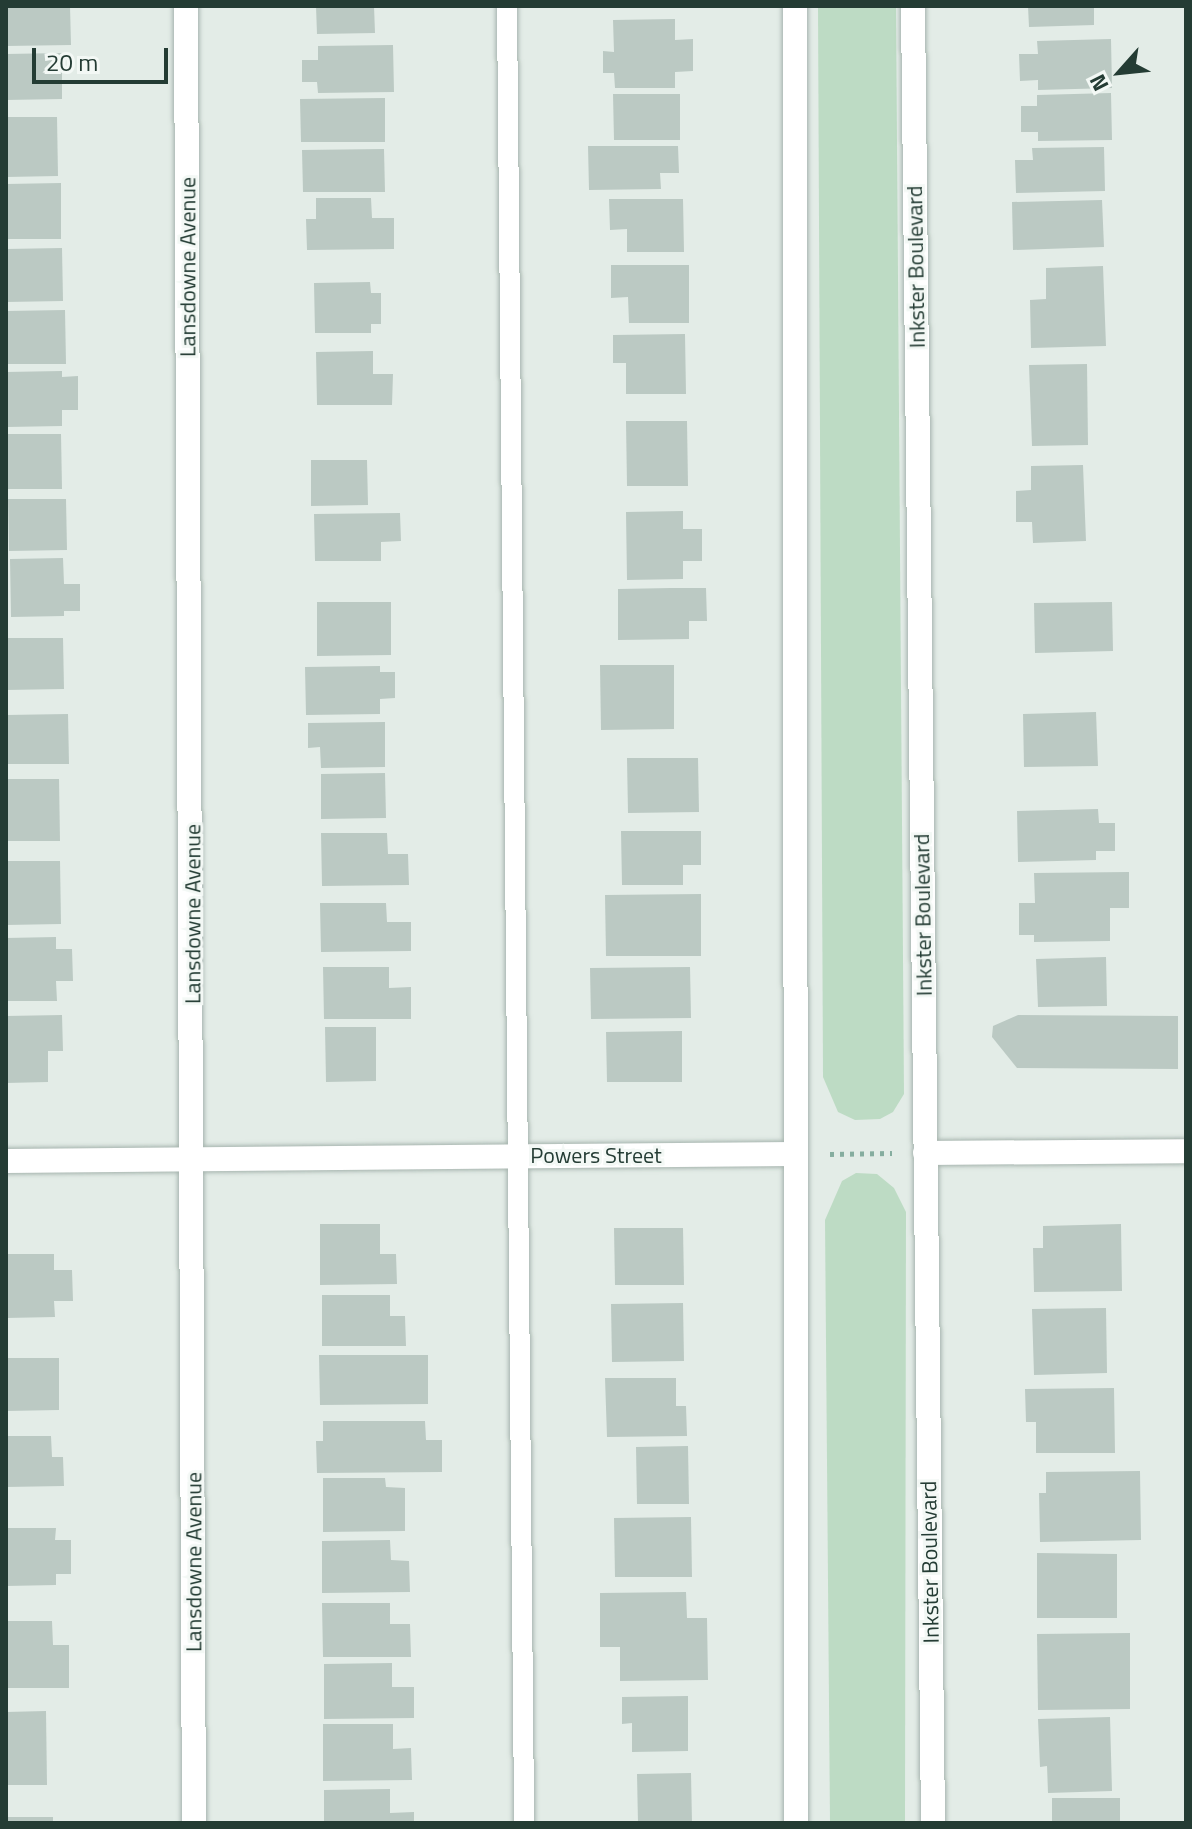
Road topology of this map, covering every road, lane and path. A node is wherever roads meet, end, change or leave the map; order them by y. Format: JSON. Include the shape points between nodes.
{"nodes":[{"id":1,"x":186,"y":6,"type":"edge"},
{"id":2,"x":507,"y":6,"type":"edge"},
{"id":3,"x":795,"y":6,"type":"edge"},
{"id":4,"x":913,"y":6,"type":"edge"},
{"id":5,"x":1186,"y":1151,"type":"edge"},
{"id":6,"x":925,"y":1153,"type":"junction"},
{"id":7,"x":794,"y":1154,"type":"junction"},
{"id":8,"x":518,"y":1156,"type":"junction"},
{"id":9,"x":194,"y":1160,"type":"junction"},
{"id":10,"x":6,"y":1161,"type":"edge"},
{"id":11,"x":194,"y":1823,"type":"edge"},
{"id":12,"x":524,"y":1823,"type":"edge"},
{"id":13,"x":796,"y":1823,"type":"edge"},
{"id":14,"x":933,"y":1823,"type":"edge"}],
"edges":[{"from":1,"to":9,"type":"main road","name":"Lansdowne Avenue"},
{"from":2,"to":8,"type":"lane"},
{"from":3,"to":7,"type":"main road"},
{"from":4,"to":6,"type":"main road","name":"Inkster Boulevard"},
{"from":5,"to":6,"type":"main road"},
{"from":6,"to":7,"type":"path"},
{"from":6,"to":14,"type":"main road","name":"Inkster Boulevard"},
{"from":7,"to":8,"type":"main road","name":"Powers Street"},
{"from":7,"to":13,"type":"main road"},
{"from":8,"to":9,"type":"main road","name":"Powers Street"},
{"from":8,"to":12,"type":"lane"},
{"from":9,"to":10,"type":"main road","name":"Powers Street"},
{"from":9,"to":11,"type":"main road","name":"Lansdowne Avenue"}]}
